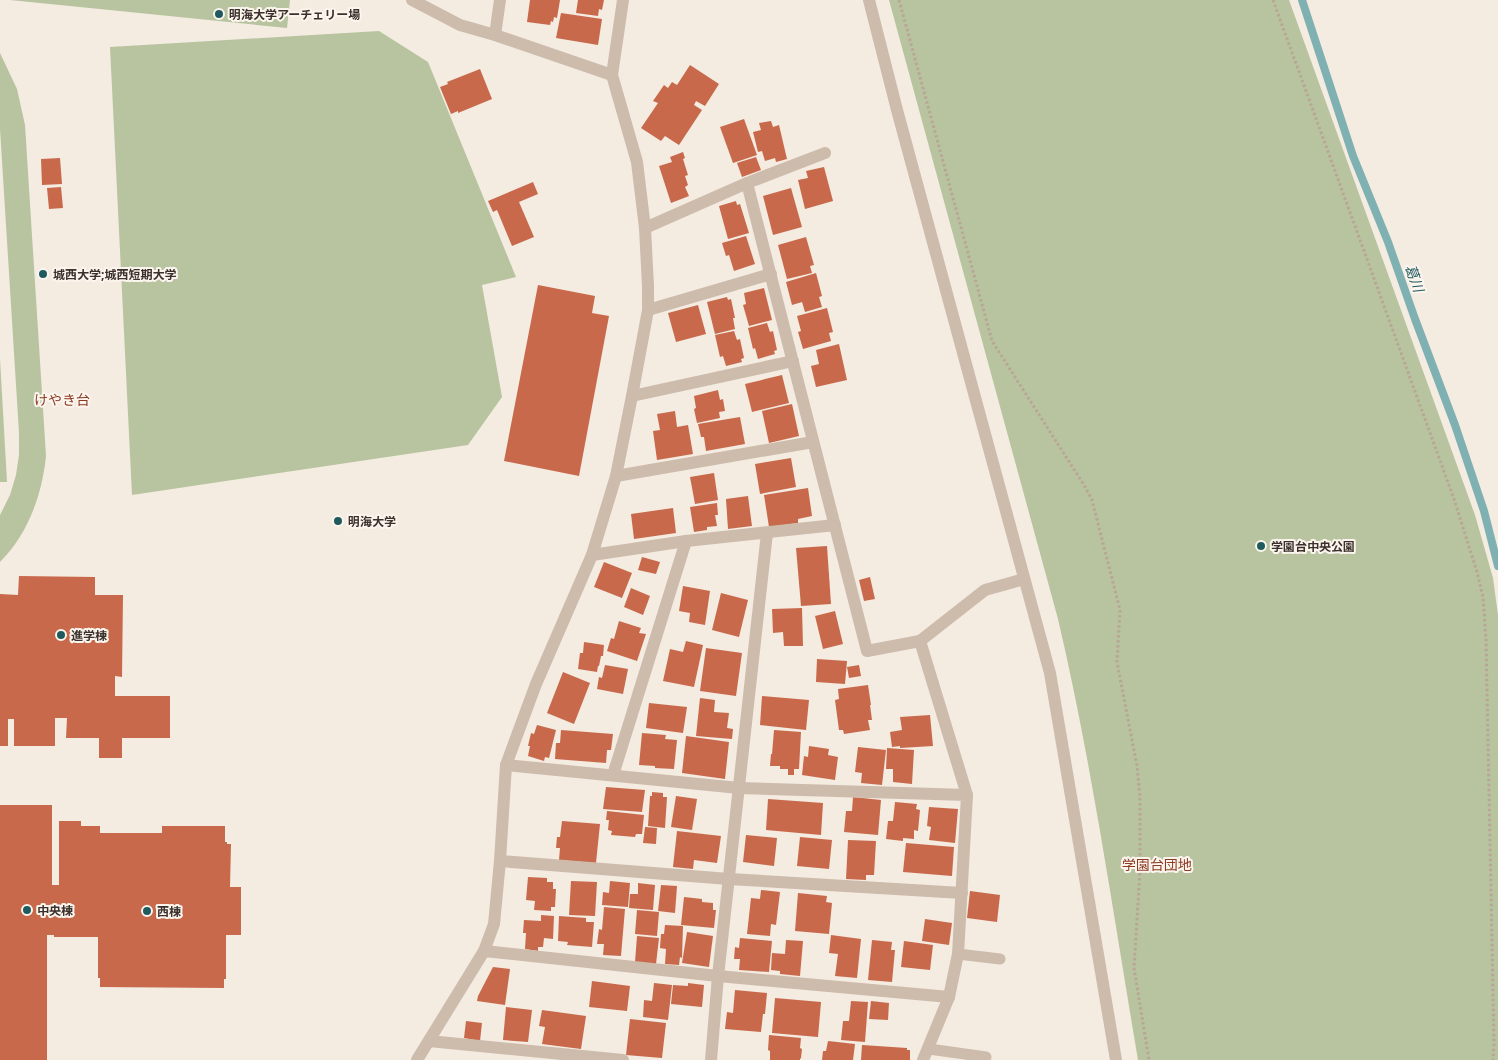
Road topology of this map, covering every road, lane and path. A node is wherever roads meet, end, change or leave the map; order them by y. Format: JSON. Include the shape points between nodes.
{"nodes":[{"id":1,"x":412,"y":0,"type":"edge"},
{"id":2,"x":500,"y":0,"type":"edge"},
{"id":3,"x":623,"y":0,"type":"edge"},
{"id":4,"x":869,"y":0,"type":"edge"},
{"id":5,"x":899,"y":0,"type":"edge"},
{"id":6,"x":1273,"y":0,"type":"edge"},
{"id":7,"x":495,"y":35,"type":"junction"},
{"id":8,"x":612,"y":75,"type":"junction"},
{"id":9,"x":825,"y":152,"type":"dead end"},
{"id":10,"x":747,"y":183,"type":"junction"},
{"id":11,"x":644,"y":228,"type":"junction"},
{"id":12,"x":771,"y":274,"type":"junction"},
{"id":13,"x":648,"y":310,"type":"junction"},
{"id":14,"x":793,"y":361,"type":"junction"},
{"id":15,"x":632,"y":396,"type":"junction"},
{"id":16,"x":813,"y":442,"type":"junction"},
{"id":17,"x":616,"y":476,"type":"junction"},
{"id":18,"x":835,"y":525,"type":"junction"},
{"id":19,"x":767,"y":532,"type":"junction"},
{"id":20,"x":686,"y":541,"type":"junction"},
{"id":21,"x":592,"y":554,"type":"junction"},
{"id":22,"x":1024,"y":579,"type":"junction"},
{"id":23,"x":920,"y":640,"type":"junction"},
{"id":24,"x":506,"y":765,"type":"junction"},
{"id":25,"x":613,"y":775,"type":"junction"},
{"id":26,"x":739,"y":788,"type":"junction"},
{"id":27,"x":967,"y":795,"type":"junction"},
{"id":28,"x":500,"y":862,"type":"junction"},
{"id":29,"x":729,"y":878,"type":"junction"},
{"id":30,"x":962,"y":893,"type":"junction"},
{"id":31,"x":484,"y":951,"type":"junction"},
{"id":32,"x":958,"y":954,"type":"junction"},
{"id":33,"x":1000,"y":959,"type":"dead end"},
{"id":34,"x":718,"y":976,"type":"junction"},
{"id":35,"x":949,"y":997,"type":"junction"},
{"id":36,"x":429,"y":1041,"type":"junction"},
{"id":37,"x":926,"y":1054,"type":"edge"},
{"id":38,"x":986,"y":1057,"type":"dead end"},
{"id":39,"x":604,"y":1059,"type":"edge"},
{"id":40,"x":417,"y":1060,"type":"edge"},
{"id":41,"x":623,"y":1060,"type":"edge"},
{"id":42,"x":711,"y":1060,"type":"edge"},
{"id":43,"x":1116,"y":1060,"type":"edge"},
{"id":44,"x":1149,"y":1060,"type":"edge"},
{"id":45,"x":1493,"y":1060,"type":"edge"}],
"edges":[{"from":1,"to":7,"type":"street","via":[[460,25]]},
{"from":2,"to":7,"type":"street"},
{"from":3,"to":8,"type":"street"},
{"from":4,"to":22,"type":"street"},
{"from":5,"to":44,"type":"path","via":[[992,342],[1092,500],[1120,610],[1117,662],[1140,797],[1140,872],[1134,968]]},
{"from":6,"to":45,"type":"path","via":[[1454,499],[1483,597]]},
{"from":7,"to":8,"type":"street"},
{"from":8,"to":11,"type":"street","via":[[637,162]]},
{"from":9,"to":10,"type":"street"},
{"from":10,"to":11,"type":"street"},
{"from":10,"to":12,"type":"street"},
{"from":11,"to":13,"type":"street"},
{"from":12,"to":13,"type":"street"},
{"from":12,"to":14,"type":"street"},
{"from":13,"to":15,"type":"street"},
{"from":14,"to":15,"type":"street"},
{"from":14,"to":16,"type":"street"},
{"from":15,"to":17,"type":"street"},
{"from":16,"to":17,"type":"street"},
{"from":16,"to":18,"type":"street"},
{"from":17,"to":21,"type":"street"},
{"from":18,"to":19,"type":"street"},
{"from":18,"to":23,"type":"street","via":[[867,651]]},
{"from":19,"to":20,"type":"street"},
{"from":19,"to":26,"type":"street"},
{"from":20,"to":21,"type":"street"},
{"from":20,"to":25,"type":"street"},
{"from":21,"to":24,"type":"street","via":[[536,684]]},
{"from":22,"to":23,"type":"street","via":[[985,590]]},
{"from":22,"to":43,"type":"street","via":[[1050,673]]},
{"from":23,"to":27,"type":"street"},
{"from":24,"to":25,"type":"street"},
{"from":24,"to":28,"type":"street"},
{"from":25,"to":26,"type":"street"},
{"from":26,"to":27,"type":"street"},
{"from":26,"to":29,"type":"street"},
{"from":27,"to":30,"type":"street"},
{"from":28,"to":29,"type":"street"},
{"from":28,"to":31,"type":"street","via":[[494,924]]},
{"from":29,"to":30,"type":"street"},
{"from":29,"to":34,"type":"street"},
{"from":30,"to":32,"type":"street"},
{"from":31,"to":34,"type":"street"},
{"from":31,"to":36,"type":"street"},
{"from":32,"to":33,"type":"lane"},
{"from":32,"to":35,"type":"street"},
{"from":34,"to":35,"type":"street"},
{"from":34,"to":42,"type":"street"},
{"from":35,"to":37,"type":"street"},
{"from":36,"to":39,"type":"street"},
{"from":36,"to":40,"type":"street"},
{"from":37,"to":38,"type":"lane"},
{"from":39,"to":41,"type":"street"}]}
